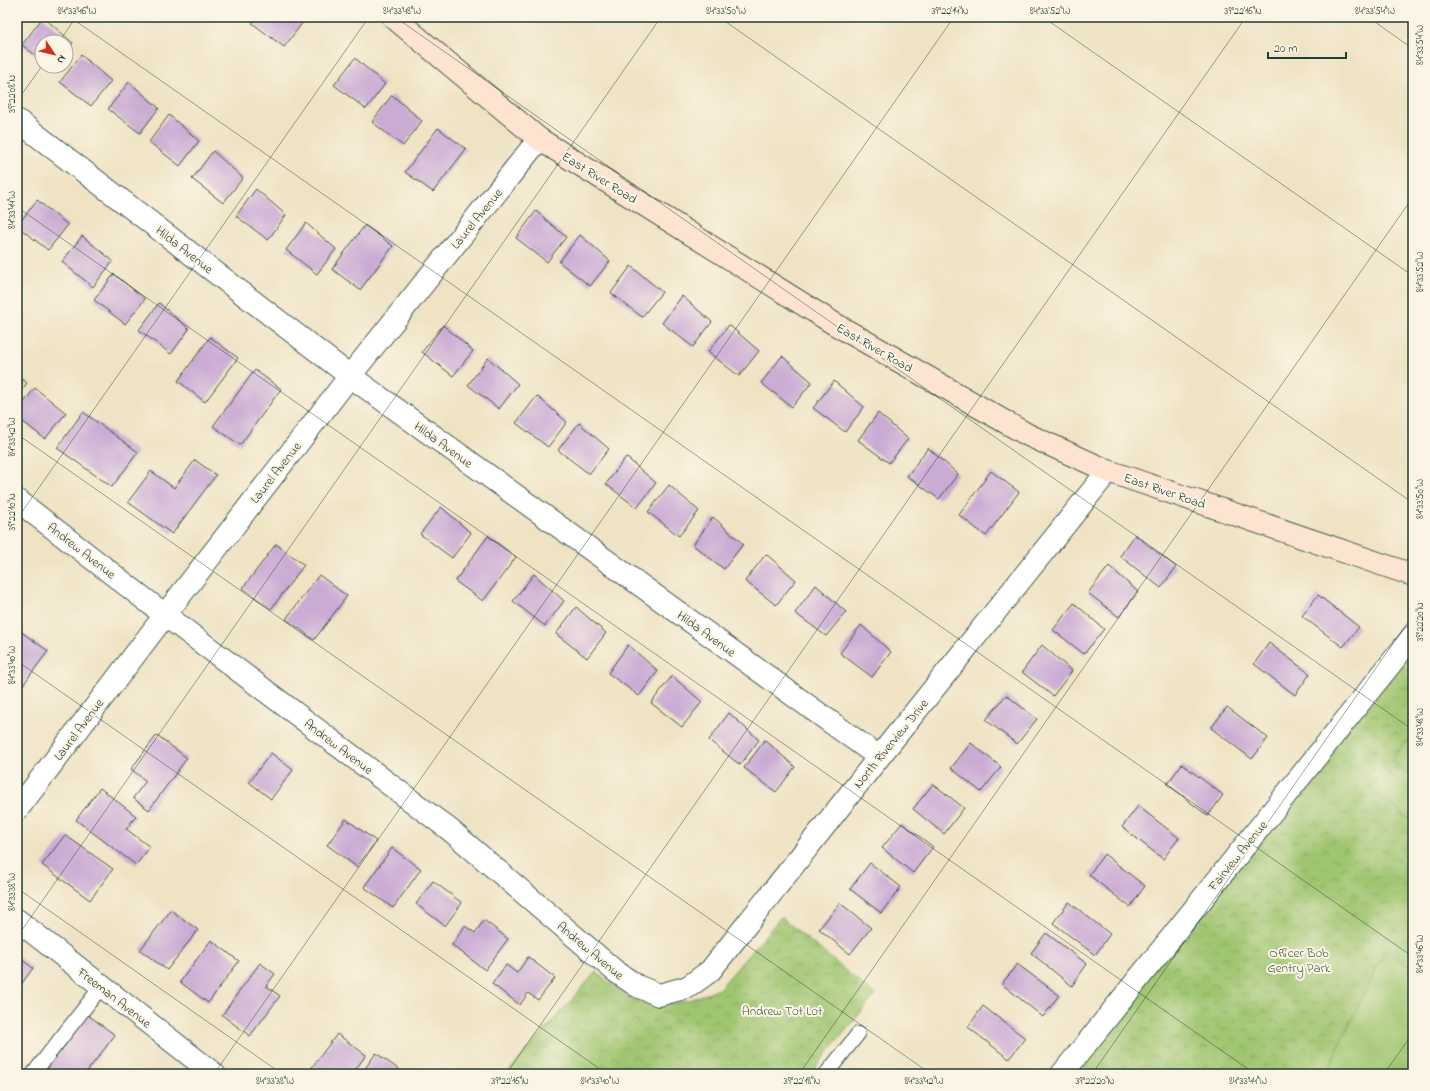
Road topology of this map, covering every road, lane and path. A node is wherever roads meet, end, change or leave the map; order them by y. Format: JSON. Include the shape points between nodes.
{"nodes":[{"id":1,"x":393,"y":17,"type":"edge"},
{"id":2,"x":17,"y":120,"type":"edge"},
{"id":3,"x":539,"y":139,"type":"junction"},
{"id":4,"x":350,"y":376,"type":"junction"},
{"id":5,"x":1108,"y":471,"type":"junction"},
{"id":6,"x":17,"y":500,"type":"edge"},
{"id":7,"x":1413,"y":575,"type":"edge"},
{"id":8,"x":165,"y":615,"type":"junction"},
{"id":9,"x":1413,"y":636,"type":"edge"},
{"id":10,"x":879,"y":757,"type":"junction"},
{"id":11,"x":17,"y":810,"type":"edge"},
{"id":12,"x":17,"y":920,"type":"edge"},
{"id":13,"x":101,"y":987,"type":"junction"},
{"id":14,"x":659,"y":995,"type":"joint"},
{"id":15,"x":858,"y":1034,"type":"dead end"},
{"id":16,"x":33,"y":1074,"type":"edge"},
{"id":17,"x":214,"y":1074,"type":"edge"},
{"id":18,"x":826,"y":1074,"type":"edge"},
{"id":19,"x":1062,"y":1074,"type":"edge"}],
"edges":[{"from":1,"to":3,"type":"street","name":"East River Road"},
{"from":2,"to":4,"type":"street","name":"Hilda Avenue"},
{"from":3,"to":4,"type":"street","name":"Laurel Avenue"},
{"from":3,"to":5,"type":"street","name":"East River Road","via":[[840,327],[1028,435]]},
{"from":4,"to":8,"type":"street","name":"Laurel Avenue"},
{"from":4,"to":10,"type":"street","name":"Hilda Avenue"},
{"from":5,"to":7,"type":"street","name":"East River Road"},
{"from":5,"to":10,"type":"street","name":"North Riverview Drive"},
{"from":6,"to":8,"type":"street","name":"Andrew Avenue"},
{"from":8,"to":11,"type":"street","name":"Laurel Avenue"},
{"from":8,"to":14,"type":"street","name":"Andrew Avenue","via":[[450,830],[615,971],[637,986]]},
{"from":9,"to":19,"type":"street","name":"Fairview Avenue"},
{"from":10,"to":14,"type":"street","name":"North Riverview Drive","via":[[710,971],[688,988]]},
{"from":12,"to":13,"type":"street","name":"Freeman Avenue"},
{"from":13,"to":16,"type":"lane"},
{"from":13,"to":17,"type":"street","name":"Freeman Avenue"},
{"from":15,"to":18,"type":"lane"}]}
